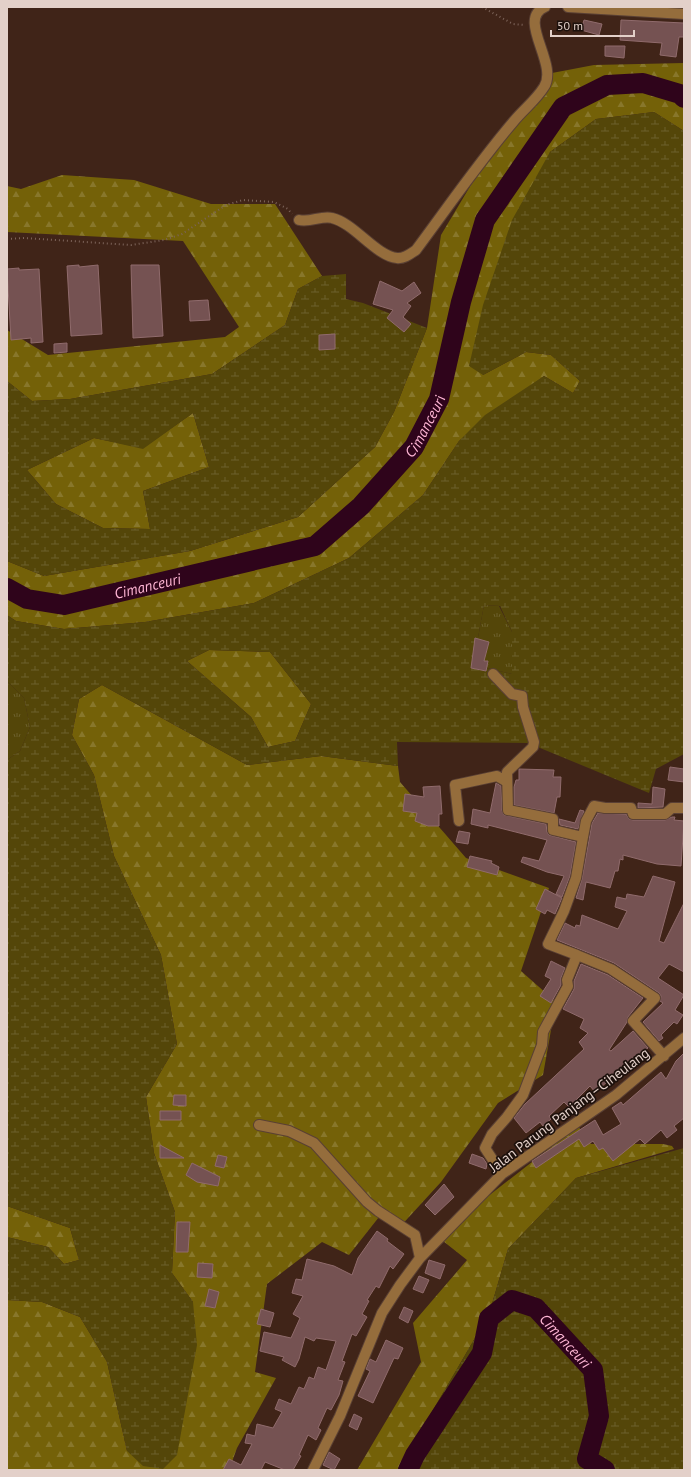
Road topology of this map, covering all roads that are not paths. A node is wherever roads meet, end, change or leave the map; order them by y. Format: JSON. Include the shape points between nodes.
{"nodes":[{"id":1,"x":545,"y":7,"type":"edge"},
{"id":2,"x":568,"y":7,"type":"edge"},
{"id":3,"x":684,"y":14,"type":"edge"},
{"id":4,"x":299,"y":220,"type":"road end"},
{"id":5,"x":493,"y":674,"type":"dead end"},
{"id":6,"x":507,"y":782,"type":"junction"},
{"id":7,"x":684,"y":808,"type":"edge"},
{"id":8,"x":459,"y":821,"type":"dead end"},
{"id":9,"x":583,"y":837,"type":"junction"},
{"id":10,"x":577,"y":955,"type":"junction"},
{"id":11,"x":684,"y":1038,"type":"edge"},
{"id":12,"x":664,"y":1056,"type":"junction"},
{"id":13,"x":259,"y":1125,"type":"dead end"},
{"id":14,"x":502,"y":1174,"type":"junction"},
{"id":15,"x":420,"y":1258,"type":"junction"},
{"id":16,"x":313,"y":1470,"type":"edge"}],
"edges":[{"from":1,"to":4,"type":"street","via":[[538,10],[534,16],[534,26],[547,66],[547,81],[416,250],[398,258],[388,256],[343,222],[331,217],[305,222]]},
{"from":2,"to":3,"type":"street"},
{"from":5,"to":6,"type":"street","via":[[512,694],[522,696],[534,742],[533,747],[507,772]]},
{"from":6,"to":8,"type":"street","via":[[497,776],[455,785]]},
{"from":6,"to":9,"type":"street","via":[[508,810],[553,819],[553,830]]},
{"from":7,"to":9,"type":"street","via":[[672,808],[665,814],[654,815],[633,814],[631,808],[594,806],[586,821]]},
{"from":9,"to":10,"type":"street","via":[[576,878],[548,944]]},
{"from":10,"to":12,"type":"street","via":[[611,969],[654,998],[633,1021]]},
{"from":10,"to":14,"type":"street","via":[[567,980],[568,986],[543,1032],[540,1051],[522,1094],[492,1134],[485,1148]]},
{"from":11,"to":12,"type":"street","name":"Jalan Parung Panjang–Ciheulang"},
{"from":12,"to":14,"type":"street","name":"Jalan Parung Panjang–Ciheulang","via":[[616,1095]]},
{"from":13,"to":15,"type":"street","via":[[289,1131],[314,1143],[367,1202],[415,1235]]},
{"from":14,"to":15,"type":"street","name":"Jalan Parung Panjang–Ciheulang"},
{"from":15,"to":16,"type":"street","name":"Jalan Parung Panjang–Ciheulang","via":[[382,1313],[340,1416]]}]}
